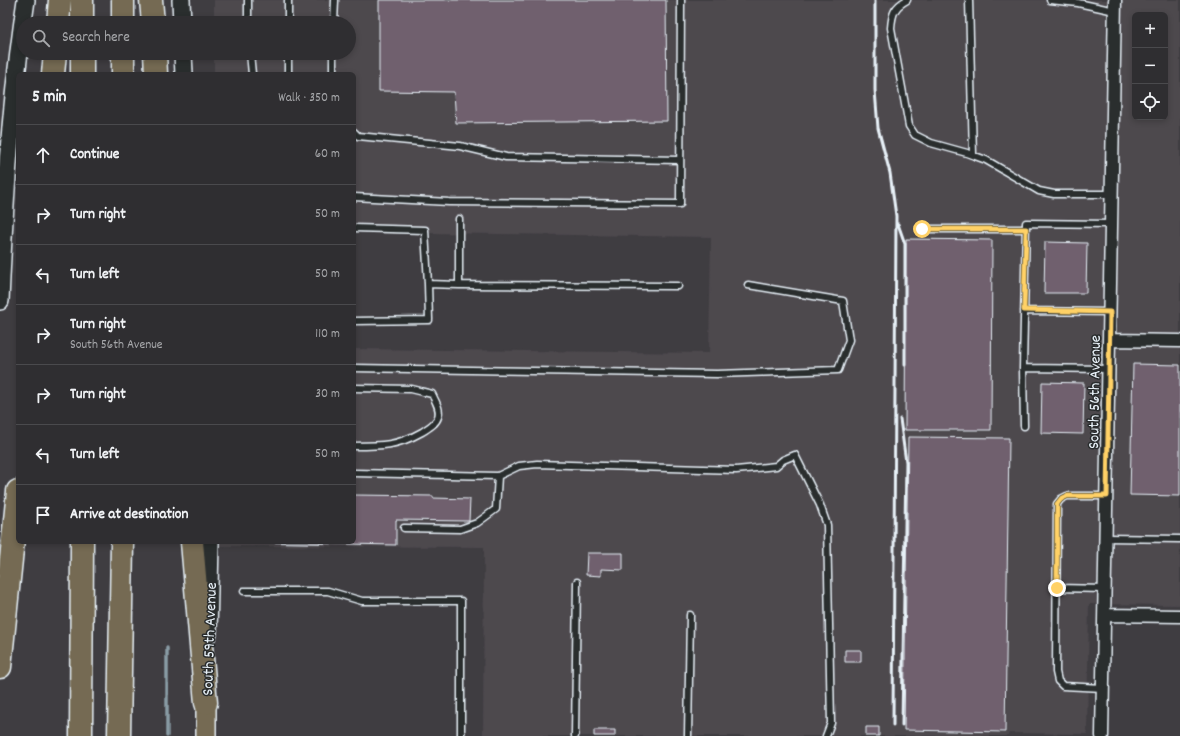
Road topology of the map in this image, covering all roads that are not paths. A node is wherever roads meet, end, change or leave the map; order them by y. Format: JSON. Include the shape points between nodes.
{"nodes":[{"id":1,"x":26,"y":0,"type":"edge"},
{"id":2,"x":60,"y":0,"type":"edge"},
{"id":3,"x":82,"y":0,"type":"edge"},
{"id":4,"x":123,"y":0,"type":"edge"},
{"id":5,"x":151,"y":0,"type":"edge"},
{"id":6,"x":181,"y":0,"type":"edge"},
{"id":7,"x":248,"y":0,"type":"edge"},
{"id":8,"x":288,"y":0,"type":"edge"},
{"id":9,"x":335,"y":0,"type":"edge"},
{"id":10,"x":681,"y":0,"type":"edge"},
{"id":11,"x":907,"y":0,"type":"edge"},
{"id":12,"x":969,"y":0,"type":"edge"},
{"id":13,"x":1050,"y":0,"type":"edge"},
{"id":14,"x":1115,"y":5,"type":"edge"},
{"id":15,"x":24,"y":16,"type":"edge"},
{"id":16,"x":59,"y":16,"type":"edge"},
{"id":17,"x":82,"y":16,"type":"edge"},
{"id":18,"x":123,"y":16,"type":"edge"},
{"id":19,"x":152,"y":16,"type":"edge"},
{"id":20,"x":182,"y":16,"type":"edge"},
{"id":21,"x":248,"y":16,"type":"edge"},
{"id":22,"x":288,"y":16,"type":"edge"},
{"id":23,"x":334,"y":16,"type":"edge"},
{"id":24,"x":17,"y":60,"type":"edge"},
{"id":25,"x":55,"y":60,"type":"edge"},
{"id":26,"x":82,"y":60,"type":"edge"},
{"id":27,"x":123,"y":60,"type":"edge"},
{"id":28,"x":155,"y":60,"type":"edge"},
{"id":29,"x":183,"y":60,"type":"edge"},
{"id":30,"x":251,"y":60,"type":"edge"},
{"id":31,"x":288,"y":60,"type":"edge"},
{"id":32,"x":333,"y":60,"type":"edge"},
{"id":33,"x":54,"y":72,"type":"edge"},
{"id":34,"x":82,"y":72,"type":"edge"},
{"id":35,"x":123,"y":72,"type":"edge"},
{"id":36,"x":156,"y":72,"type":"edge"},
{"id":37,"x":184,"y":72,"type":"edge"},
{"id":38,"x":252,"y":72,"type":"edge"},
{"id":39,"x":288,"y":72,"type":"edge"},
{"id":40,"x":333,"y":72,"type":"edge"},
{"id":41,"x":356,"y":134,"type":"edge"},
{"id":42,"x":973,"y":155,"type":"junction"},
{"id":43,"x":680,"y":160,"type":"junction"},
{"id":44,"x":1112,"y":194,"type":"junction"},
{"id":45,"x":356,"y":197,"type":"edge"},
{"id":46,"x":459,"y":219,"type":"dead end"},
{"id":47,"x":1112,"y":224,"type":"junction"},
{"id":48,"x":356,"y":228,"type":"edge"},
{"id":49,"x":922,"y":229,"type":"dead end"},
{"id":50,"x":1026,"y":229,"type":"junction"},
{"id":51,"x":1,"y":240,"type":"edge"},
{"id":52,"x":428,"y":284,"type":"junction"},
{"id":53,"x":459,"y":285,"type":"junction"},
{"id":54,"x":748,"y":285,"type":"dead end"},
{"id":55,"x":678,"y":286,"type":"dead end"},
{"id":56,"x":0,"y":301,"type":"edge"},
{"id":57,"x":1024,"y":310,"type":"junction"},
{"id":58,"x":1110,"y":312,"type":"junction"},
{"id":59,"x":356,"y":321,"type":"edge"},
{"id":60,"x":1110,"y":340,"type":"junction"},
{"id":61,"x":1180,"y":341,"type":"edge"},
{"id":62,"x":356,"y":368,"type":"edge"},
{"id":63,"x":1023,"y":368,"type":"junction"},
{"id":64,"x":1109,"y":369,"type":"junction"},
{"id":65,"x":356,"y":388,"type":"edge"},
{"id":66,"x":1024,"y":426,"type":"dead end"},
{"id":67,"x":356,"y":446,"type":"edge"},
{"id":68,"x":356,"y":473,"type":"edge"},
{"id":69,"x":498,"y":476,"type":"junction"},
{"id":70,"x":1107,"y":496,"type":"junction"},
{"id":71,"x":16,"y":511,"type":"edge"},
{"id":72,"x":404,"y":528,"type":"dead end"},
{"id":73,"x":1106,"y":538,"type":"junction"},
{"id":74,"x":1180,"y":539,"type":"edge"},
{"id":75,"x":82,"y":544,"type":"edge"},
{"id":76,"x":122,"y":544,"type":"edge"},
{"id":77,"x":192,"y":544,"type":"edge"},
{"id":78,"x":210,"y":544,"type":"edge"},
{"id":79,"x":577,"y":582,"type":"dead end"},
{"id":80,"x":1057,"y":588,"type":"junction"},
{"id":81,"x":1105,"y":589,"type":"junction"},
{"id":82,"x":244,"y":591,"type":"dead end"},
{"id":83,"x":690,"y":615,"type":"dead end"},
{"id":84,"x":1105,"y":616,"type":"junction"},
{"id":85,"x":1180,"y":616,"type":"edge"},
{"id":86,"x":0,"y":667,"type":"edge"},
{"id":87,"x":1103,"y":688,"type":"junction"},
{"id":88,"x":206,"y":702,"type":"junction"},
{"id":89,"x":81,"y":736,"type":"edge"},
{"id":90,"x":119,"y":736,"type":"edge"},
{"id":91,"x":206,"y":736,"type":"edge"},
{"id":92,"x":461,"y":736,"type":"edge"},
{"id":93,"x":575,"y":736,"type":"edge"},
{"id":94,"x":688,"y":736,"type":"edge"},
{"id":95,"x":826,"y":736,"type":"edge"},
{"id":96,"x":1102,"y":736,"type":"edge"}],
"edges":[{"from":1,"to":15,"type":"main road"},
{"from":2,"to":16,"type":"highway"},
{"from":3,"to":17,"type":"highway"},
{"from":4,"to":18,"type":"highway"},
{"from":5,"to":19,"type":"highway"},
{"from":6,"to":20,"type":"main road"},
{"from":7,"to":21,"type":"lane"},
{"from":8,"to":22,"type":"lane"},
{"from":9,"to":23,"type":"lane"},
{"from":10,"to":43,"type":"lane"},
{"from":11,"to":42,"type":"lane","via":[[898,5],[892,16],[891,28],[909,126],[915,135],[931,143]]},
{"from":12,"to":42,"type":"lane"},
{"from":13,"to":14,"type":"lane"},
{"from":14,"to":44,"type":"street","name":"South 56th Avenue"},
{"from":24,"to":51,"type":"main road"},
{"from":25,"to":33,"type":"highway"},
{"from":26,"to":34,"type":"highway"},
{"from":27,"to":35,"type":"highway"},
{"from":28,"to":36,"type":"highway"},
{"from":29,"to":37,"type":"main road"},
{"from":30,"to":38,"type":"lane"},
{"from":31,"to":39,"type":"lane"},
{"from":32,"to":40,"type":"lane"},
{"from":41,"to":43,"type":"lane","via":[[460,146],[506,157]]},
{"from":42,"to":44,"type":"lane","via":[[1039,192]]},
{"from":43,"to":45,"type":"lane","via":[[680,204],[449,202]]},
{"from":44,"to":47,"type":"street","name":"South 56th Avenue"},
{"from":46,"to":53,"type":"lane"},
{"from":47,"to":50,"type":"lane","via":[[1026,223]]},
{"from":47,"to":58,"type":"street","name":"South 56th Avenue"},
{"from":48,"to":52,"type":"lane","via":[[425,230]]},
{"from":49,"to":50,"type":"lane"},
{"from":50,"to":57,"type":"lane"},
{"from":51,"to":56,"type":"main road"},
{"from":52,"to":53,"type":"lane"},
{"from":52,"to":59,"type":"lane","via":[[429,320]]},
{"from":53,"to":55,"type":"lane"},
{"from":54,"to":62,"type":"lane","via":[[843,301],[850,340],[838,370],[717,374]]},
{"from":57,"to":58,"type":"lane"},
{"from":57,"to":63,"type":"lane"},
{"from":58,"to":60,"type":"street","name":"South 56th Avenue"},
{"from":60,"to":61,"type":"street"},
{"from":60,"to":64,"type":"street","name":"South 56th Avenue"},
{"from":63,"to":64,"type":"lane"},
{"from":63,"to":66,"type":"lane"},
{"from":64,"to":70,"type":"street","name":"South 56th Avenue"},
{"from":65,"to":67,"type":"lane","via":[[412,389],[432,394],[438,408],[438,417],[431,426],[405,441],[383,446]]},
{"from":68,"to":69,"type":"lane"},
{"from":69,"to":72,"type":"lane","via":[[496,509],[477,523],[460,529]]},
{"from":69,"to":95,"type":"lane","via":[[519,466],[537,464],[736,470],[776,466],[794,455],[820,505],[827,525],[831,723]]},
{"from":70,"to":73,"type":"street","name":"South 56th Avenue"},
{"from":70,"to":80,"type":"lane","via":[[1067,496],[1057,504]]},
{"from":71,"to":86,"type":"highway"},
{"from":73,"to":74,"type":"lane"},
{"from":73,"to":81,"type":"street","name":"South 56th Avenue"},
{"from":75,"to":89,"type":"highway"},
{"from":76,"to":90,"type":"highway"},
{"from":77,"to":88,"type":"highway"},
{"from":78,"to":88,"type":"main road","name":"South 59th Avenue"},
{"from":79,"to":93,"type":"lane"},
{"from":80,"to":81,"type":"lane"},
{"from":80,"to":87,"type":"lane","via":[[1058,681],[1063,686]]},
{"from":81,"to":84,"type":"street","name":"South 56th Avenue"},
{"from":82,"to":92,"type":"lane","via":[[328,591],[362,601],[461,601]]},
{"from":83,"to":94,"type":"lane"},
{"from":84,"to":85,"type":"street"},
{"from":84,"to":87,"type":"street","name":"South 56th Avenue"},
{"from":87,"to":96,"type":"street","name":"South 56th Avenue"},
{"from":88,"to":91,"type":"main road","name":"South 59th Avenue"}]}
